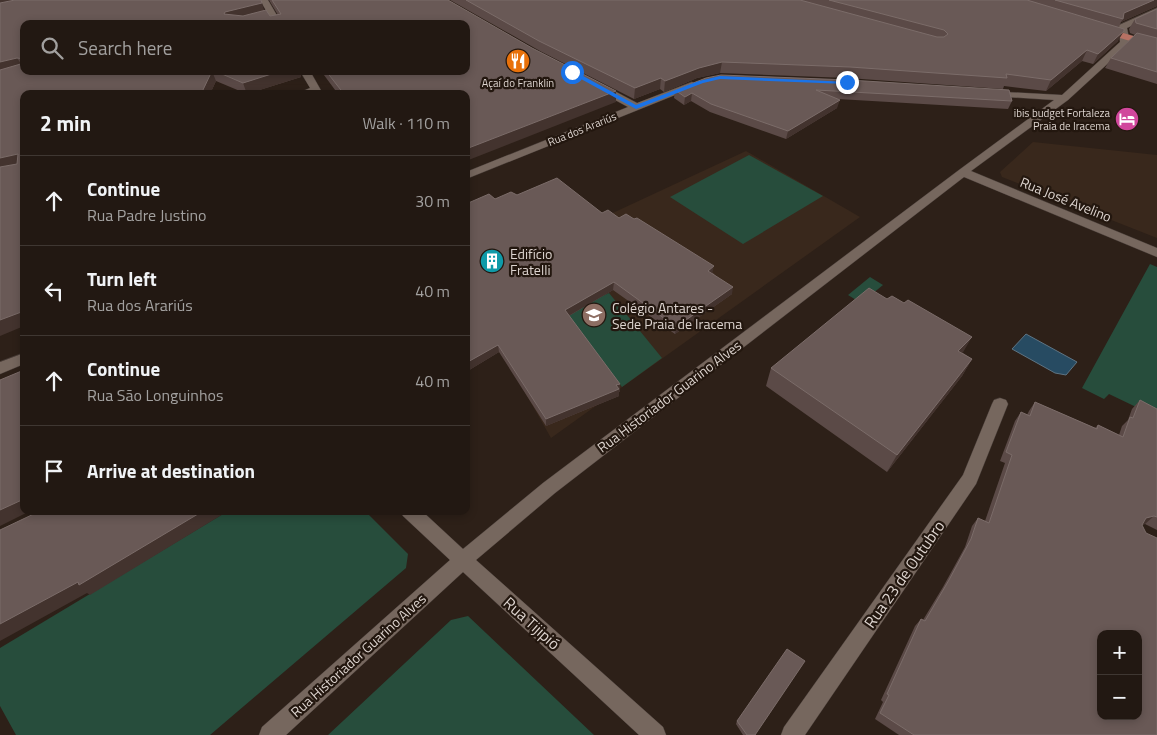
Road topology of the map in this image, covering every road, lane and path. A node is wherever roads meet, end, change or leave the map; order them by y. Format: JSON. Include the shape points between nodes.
{"nodes":[{"id":1,"x":264,"y":0,"type":"edge"},
{"id":2,"x":1157,"y":11,"type":"edge"},
{"id":3,"x":273,"y":14,"type":"junction"},
{"id":4,"x":249,"y":20,"type":"edge"},
{"id":5,"x":276,"y":20,"type":"edge"},
{"id":6,"x":1090,"y":26,"type":"edge"},
{"id":7,"x":1124,"y":36,"type":"junction"},
{"id":8,"x":1157,"y":46,"type":"edge"},
{"id":9,"x":307,"y":75,"type":"edge"},
{"id":10,"x":588,"y":81,"type":"edge"},
{"id":11,"x":701,"y":82,"type":"edge"},
{"id":12,"x":316,"y":90,"type":"edge"},
{"id":13,"x":976,"y":91,"type":"edge"},
{"id":14,"x":1064,"y":98,"type":"junction"},
{"id":15,"x":636,"y":108,"type":"junction"},
{"id":16,"x":963,"y":172,"type":"junction"},
{"id":17,"x":470,"y":174,"type":"edge"},
{"id":18,"x":1157,"y":253,"type":"edge"},
{"id":19,"x":20,"y":360,"type":"edge"},
{"id":20,"x":0,"y":368,"type":"edge"},
{"id":21,"x":1000,"y":404,"type":"dead end"},
{"id":22,"x":413,"y":515,"type":"edge"},
{"id":23,"x":463,"y":560,"type":"junction"},
{"id":24,"x":270,"y":735,"type":"edge"},
{"id":25,"x":655,"y":735,"type":"edge"},
{"id":26,"x":792,"y":735,"type":"edge"}],
"edges":[{"from":1,"to":3,"type":"street"},
{"from":2,"to":7,"type":"street","via":[[1122,27]]},
{"from":3,"to":4,"type":"street"},
{"from":3,"to":5,"type":"street"},
{"from":6,"to":7,"type":"main road"},
{"from":7,"to":8,"type":"main road"},
{"from":7,"to":14,"type":"street","name":"Rua Historiador Guarino Alves","via":[[1125,43]]},
{"from":9,"to":12,"type":"street"},
{"from":10,"to":15,"type":"street"},
{"from":11,"to":15,"type":"street","name":"Rua dos Arariús"},
{"from":13,"to":14,"type":"street"},
{"from":14,"to":16,"type":"street","name":"Rua Historiador Guarino Alves"},
{"from":15,"to":17,"type":"street","name":"Rua dos Arariús"},
{"from":16,"to":18,"type":"street","name":"Rua José Avelino"},
{"from":16,"to":23,"type":"street","name":"Rua Historiador Guarino Alves","via":[[549,488]]},
{"from":19,"to":20,"type":"street"},
{"from":21,"to":26,"type":"street","name":"Rua 23 de Outubro","via":[[970,479]]},
{"from":22,"to":23,"type":"street","name":"Rua Tijipió"},
{"from":23,"to":24,"type":"street","name":"Rua Historiador Guarino Alves"},
{"from":23,"to":25,"type":"street","name":"Rua Tijipió"}]}
